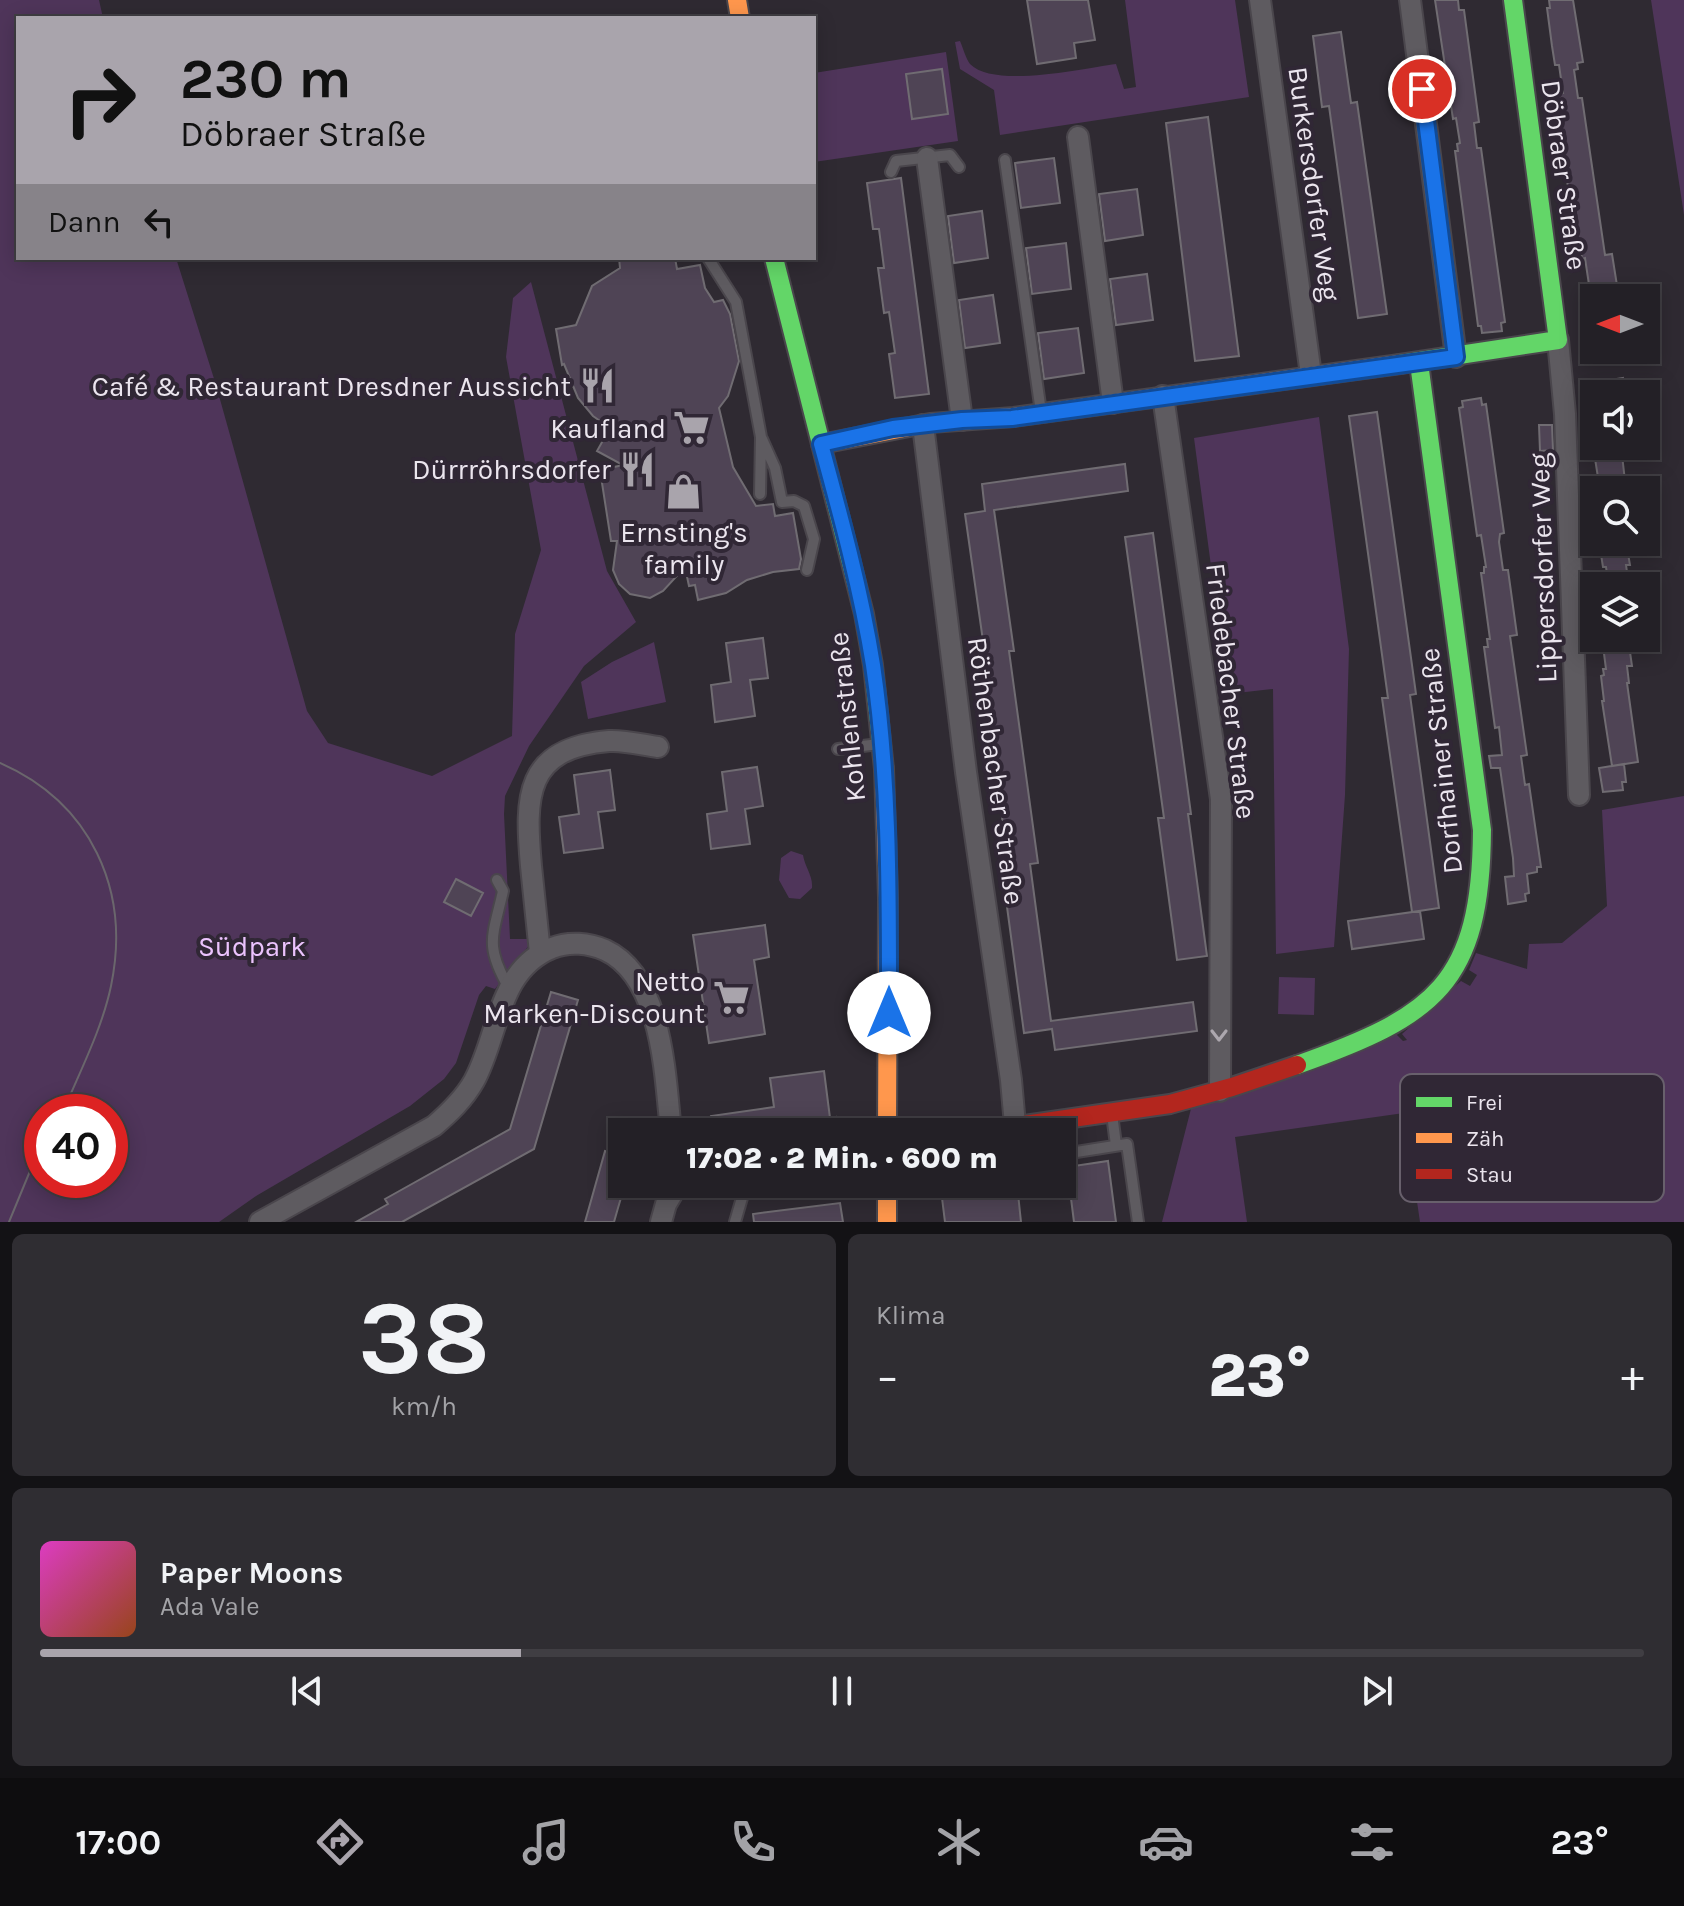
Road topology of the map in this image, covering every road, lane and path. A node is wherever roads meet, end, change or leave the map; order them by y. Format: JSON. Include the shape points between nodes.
{"nodes":[{"id":1,"x":1260,"y":0,"type":"edge"},
{"id":2,"x":1410,"y":0,"type":"edge"},
{"id":3,"x":1513,"y":0,"type":"edge"},
{"id":4,"x":1078,"y":137,"type":"dead end"},
{"id":5,"x":927,"y":158,"type":"junction"},
{"id":6,"x":1005,"y":160,"type":"dead end"},
{"id":7,"x":959,"y":167,"type":"dead end"},
{"id":8,"x":891,"y":172,"type":"dead end"},
{"id":9,"x":709,"y":260,"type":"edge"},
{"id":10,"x":774,"y":260,"type":"edge"},
{"id":11,"x":1558,"y":340,"type":"junction"},
{"id":12,"x":1456,"y":357,"type":"junction"},
{"id":13,"x":1419,"y":363,"type":"junction"},
{"id":14,"x":1311,"y":375,"type":"junction"},
{"id":15,"x":1163,"y":396,"type":"junction"},
{"id":16,"x":1113,"y":403,"type":"junction"},
{"id":17,"x":1041,"y":414,"type":"junction"},
{"id":18,"x":962,"y":420,"type":"junction"},
{"id":19,"x":923,"y":425,"type":"junction"},
{"id":20,"x":761,"y":437,"type":"junction"},
{"id":21,"x":821,"y":444,"type":"junction"},
{"id":22,"x":760,"y":494,"type":"dead end"},
{"id":23,"x":807,"y":570,"type":"dead end"},
{"id":24,"x":882,"y":744,"type":"junction"},
{"id":25,"x":658,"y":747,"type":"dead end"},
{"id":26,"x":838,"y":749,"type":"dead end"},
{"id":27,"x":1579,"y":795,"type":"dead end"},
{"id":28,"x":497,"y":880,"type":"dead end"},
{"id":29,"x":540,"y":953,"type":"junction"},
{"id":30,"x":509,"y":988,"type":"junction"},
{"id":31,"x":1220,"y":1091,"type":"junction"},
{"id":32,"x":1111,"y":1112,"type":"junction"},
{"id":33,"x":669,"y":1118,"type":"edge"},
{"id":34,"x":887,"y":1118,"type":"edge"},
{"id":35,"x":1014,"y":1118,"type":"edge"},
{"id":36,"x":1067,"y":1118,"type":"edge"},
{"id":37,"x":1116,"y":1145,"type":"junction"},
{"id":38,"x":1076,"y":1152,"type":"edge"},
{"id":39,"x":670,"y":1198,"type":"edge"},
{"id":40,"x":743,"y":1198,"type":"edge"},
{"id":41,"x":887,"y":1198,"type":"edge"},
{"id":42,"x":738,"y":1220,"type":"edge"},
{"id":43,"x":260,"y":1222,"type":"edge"},
{"id":44,"x":661,"y":1222,"type":"edge"},
{"id":45,"x":887,"y":1222,"type":"edge"},
{"id":46,"x":1138,"y":1222,"type":"edge"}],
"edges":[{"from":1,"to":14,"type":"street","name":"Burkersdorfer Weg"},
{"from":2,"to":12,"type":"street"},
{"from":3,"to":11,"type":"street","name":"Döbraer Straße"},
{"from":4,"to":16,"type":"street"},
{"from":5,"to":7,"type":"lane","via":[[950,155]]},
{"from":5,"to":8,"type":"lane","via":[[896,161]]},
{"from":5,"to":18,"type":"street"},
{"from":6,"to":17,"type":"lane"},
{"from":9,"to":20,"type":"lane","via":[[736,302]]},
{"from":10,"to":21,"type":"street","name":"Kohlenstraße"},
{"from":11,"to":12,"type":"street"},
{"from":11,"to":27,"type":"street","name":"Lippersdorfer Weg"},
{"from":12,"to":13,"type":"street"},
{"from":13,"to":14,"type":"street"},
{"from":13,"to":31,"type":"street","name":"Dorfhainer Straße","via":[[1482,830],[1482,885],[1469,940],[1450,978],[1418,1009],[1350,1047]]},
{"from":14,"to":15,"type":"street"},
{"from":15,"to":16,"type":"street"},
{"from":15,"to":31,"type":"street","name":"Friedebacher Straße","one_way":true,"via":[[1221,799]]},
{"from":16,"to":17,"type":"street"},
{"from":17,"to":18,"type":"street"},
{"from":18,"to":19,"type":"street"},
{"from":19,"to":21,"type":"street"},
{"from":19,"to":35,"type":"street","name":"Röthenbacher Straße"},
{"from":20,"to":22,"type":"lane"},
{"from":20,"to":23,"type":"lane","via":[[782,502],[804,506],[814,539]]},
{"from":21,"to":24,"type":"street","name":"Kohlenstraße","via":[[867,629]]},
{"from":24,"to":26,"type":"lane"},
{"from":24,"to":34,"type":"street","name":"Kohlenstraße","via":[[889,894]]},
{"from":25,"to":29,"type":"street","via":[[611,741],[568,749],[537,778],[528,802],[528,827]]},
{"from":28,"to":30,"type":"lane","via":[[503,891],[493,930],[494,962]]},
{"from":29,"to":30,"type":"street"},
{"from":29,"to":33,"type":"street","via":[[562,944],[595,945],[616,955],[640,980],[655,1022]]},
{"from":30,"to":43,"type":"street","via":[[475,1080],[455,1108],[434,1126]]},
{"from":31,"to":32,"type":"street","name":"Dorfhainer Straße"},
{"from":32,"to":36,"type":"street","name":"Dorfhainer Straße"},
{"from":32,"to":37,"type":"lane"},
{"from":37,"to":38,"type":"lane"},
{"from":37,"to":46,"type":"lane","via":[[1127,1144]]},
{"from":39,"to":44,"type":"street"},
{"from":40,"to":42,"type":"lane"},
{"from":41,"to":45,"type":"street"}]}
